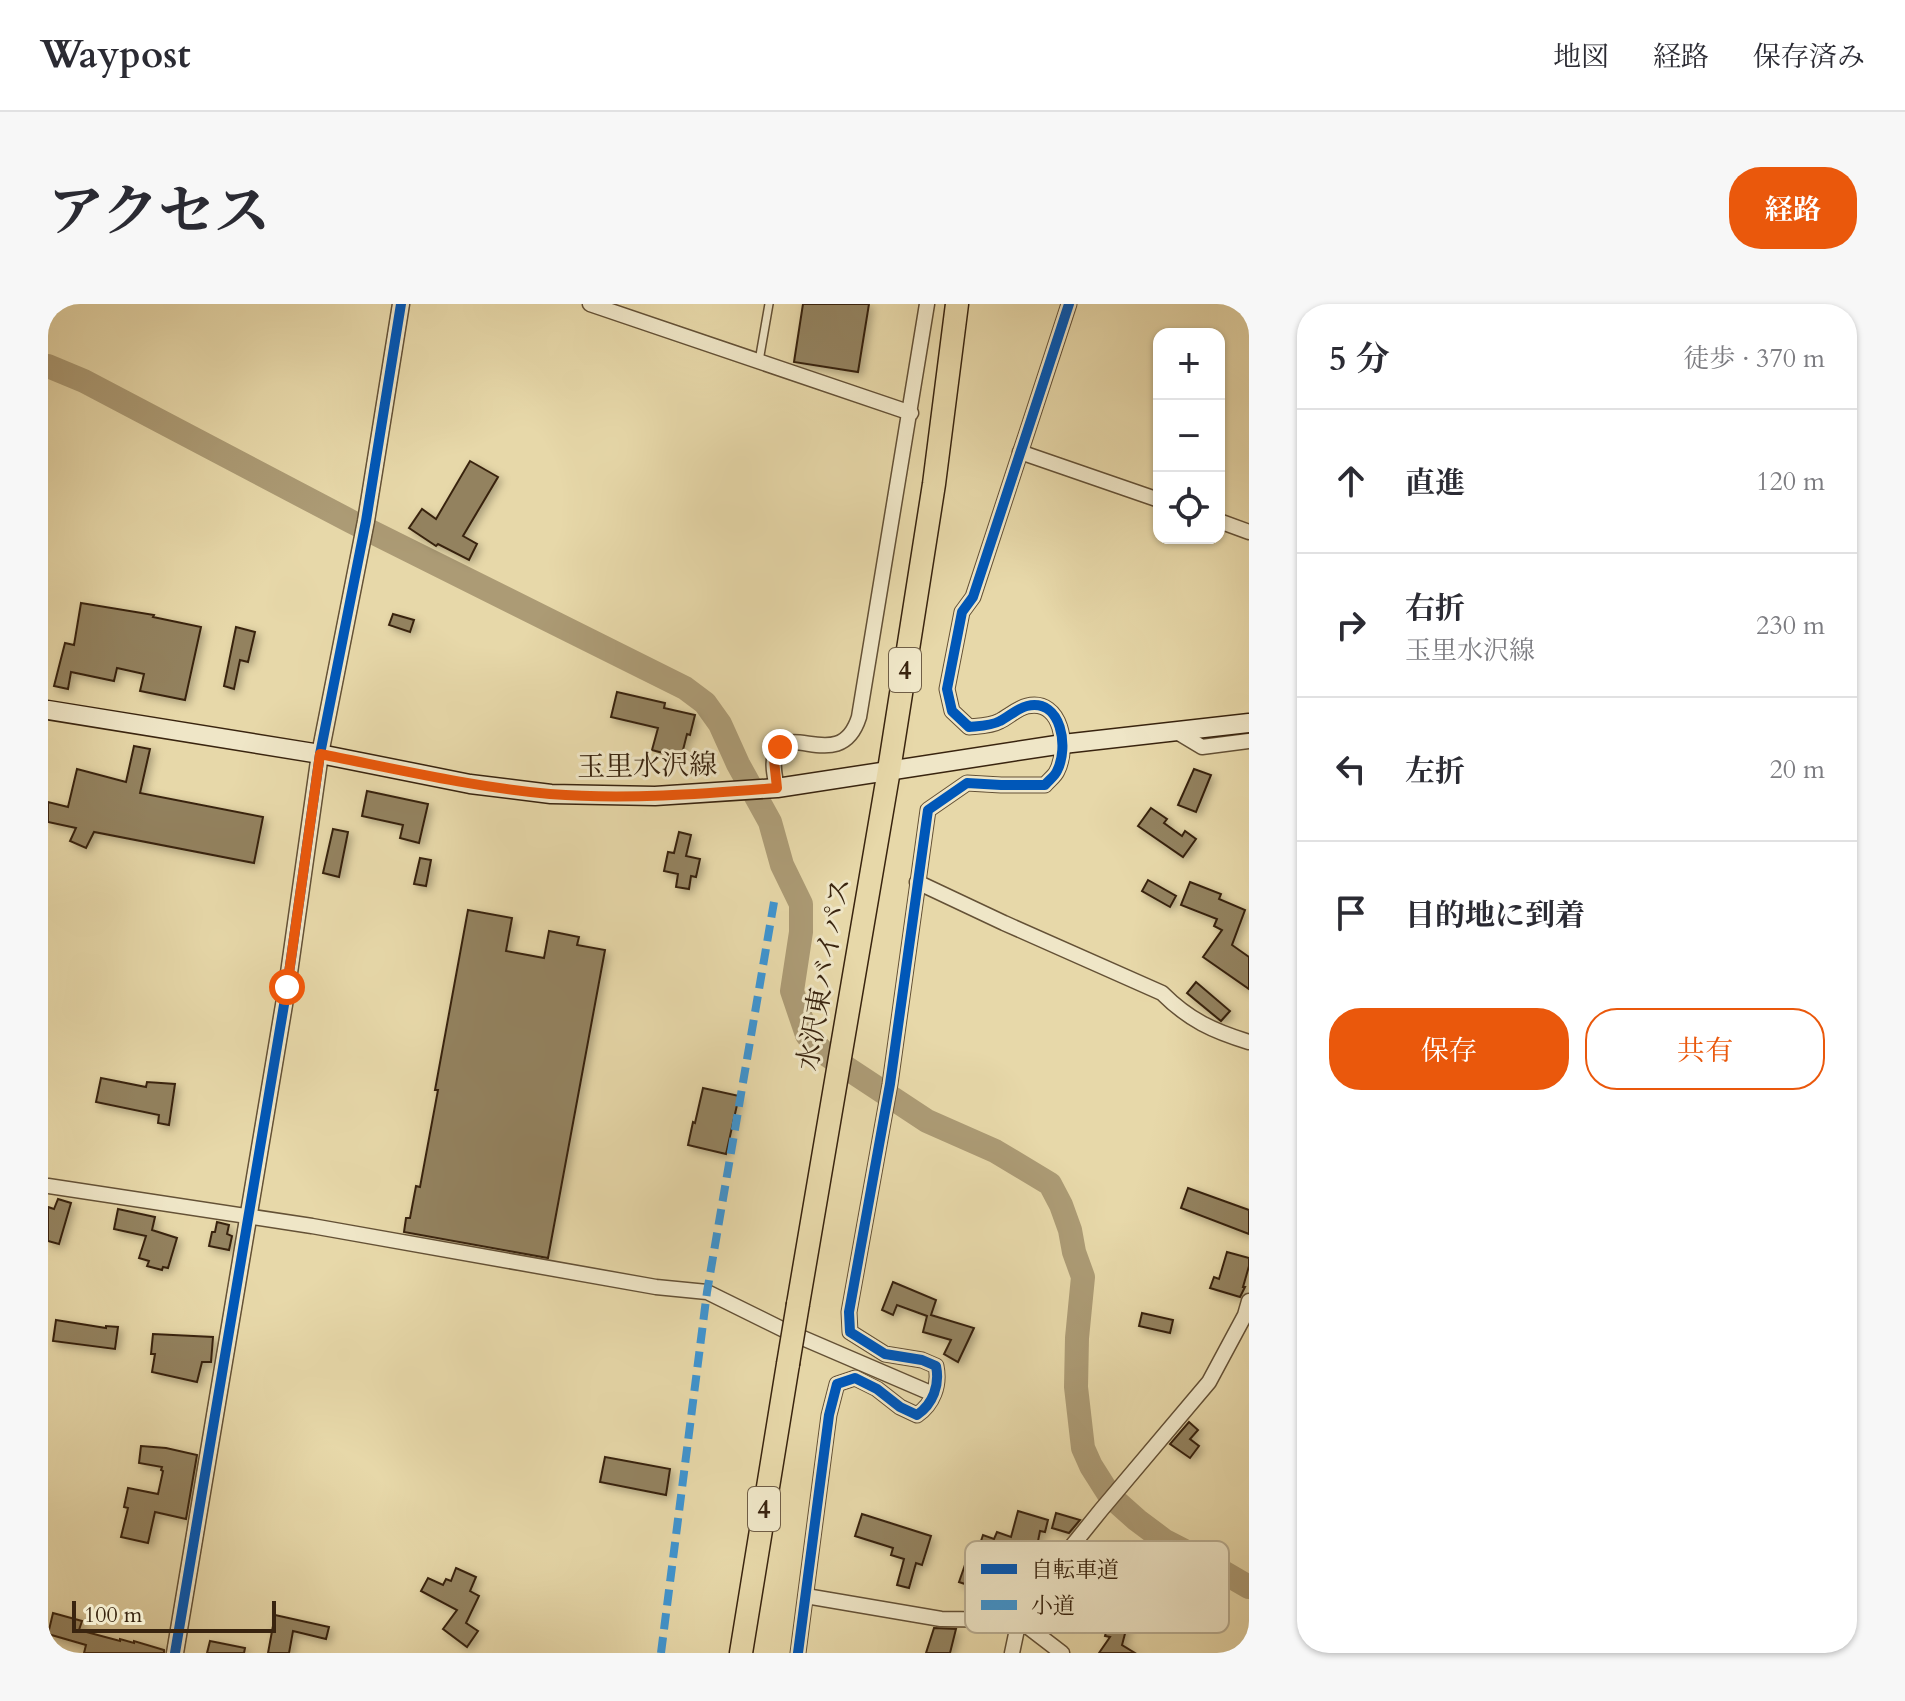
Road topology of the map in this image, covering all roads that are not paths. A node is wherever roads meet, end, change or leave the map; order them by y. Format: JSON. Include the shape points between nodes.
{"nodes":[{"id":1,"x":401,"y":304,"type":"edge"},
{"id":2,"x":590,"y":304,"type":"edge"},
{"id":3,"x":769,"y":304,"type":"edge"},
{"id":4,"x":927,"y":304,"type":"edge"},
{"id":5,"x":957,"y":304,"type":"edge"},
{"id":6,"x":1069,"y":304,"type":"edge"},
{"id":7,"x":759,"y":362,"type":"junction"},
{"id":8,"x":911,"y":413,"type":"junction"},
{"id":9,"x":1020,"y":452,"type":"junction"},
{"id":10,"x":1153,"y":498,"type":"edge"},
{"id":11,"x":1225,"y":523,"type":"edge"},
{"id":12,"x":1249,"y":532,"type":"edge"},
{"id":13,"x":48,"y":710,"type":"edge"},
{"id":14,"x":1249,"y":723,"type":"edge"},
{"id":15,"x":1177,"y":732,"type":"junction"},
{"id":16,"x":1249,"y":741,"type":"edge"},
{"id":17,"x":1063,"y":744,"type":"junction"},
{"id":18,"x":320,"y":754,"type":"junction"},
{"id":19,"x":889,"y":770,"type":"junction"},
{"id":20,"x":777,"y":788,"type":"junction"},
{"id":21,"x":917,"y":882,"type":"junction"},
{"id":22,"x":1249,"y":1042,"type":"edge"},
{"id":23,"x":48,"y":1186,"type":"edge"},
{"id":24,"x":250,"y":1217,"type":"junction"},
{"id":25,"x":1249,"y":1301,"type":"edge"},
{"id":26,"x":933,"y":1394,"type":"junction"},
{"id":27,"x":1076,"y":1541,"type":"edge"},
{"id":28,"x":806,"y":1596,"type":"junction"},
{"id":29,"x":965,"y":1619,"type":"edge"},
{"id":30,"x":1016,"y":1633,"type":"edge"},
{"id":31,"x":1036,"y":1633,"type":"edge"},
{"id":32,"x":175,"y":1653,"type":"edge"},
{"id":33,"x":741,"y":1653,"type":"edge"},
{"id":34,"x":798,"y":1653,"type":"edge"},
{"id":35,"x":1012,"y":1653,"type":"edge"},
{"id":36,"x":1062,"y":1653,"type":"edge"}],
"edges":[{"from":1,"to":18,"type":"street","via":[[363,539]]},
{"from":2,"to":7,"type":"street"},
{"from":3,"to":7,"type":"lane"},
{"from":4,"to":8,"type":"street"},
{"from":5,"to":19,"type":"highway","name":"水沢東バイパス","number":"4"},
{"from":6,"to":9,"type":"street"},
{"from":7,"to":8,"type":"street"},
{"from":8,"to":20,"type":"street","via":[[856,725],[841,742],[780,747],[774,760]]},
{"from":9,"to":10,"type":"street"},
{"from":9,"to":17,"type":"street","via":[[973,597],[962,612],[947,689],[952,711],[969,727],[996,723],[1026,706],[1041,706],[1057,717]]},
{"from":11,"to":12,"type":"street"},
{"from":13,"to":18,"type":"main road","name":"玉里水沢線"},
{"from":14,"to":15,"type":"main road","name":"玉里水沢線"},
{"from":15,"to":16,"type":"street","via":[[1202,747]]},
{"from":15,"to":17,"type":"main road","name":"玉里水沢線"},
{"from":17,"to":19,"type":"main road","name":"玉里水沢線"},
{"from":17,"to":21,"type":"street","via":[[1057,771],[1045,785],[967,783],[928,810]]},
{"from":18,"to":20,"type":"main road","name":"玉里水沢線","via":[[551,794],[655,796]]},
{"from":18,"to":24,"type":"street"},
{"from":19,"to":20,"type":"main road","name":"玉里水沢線"},
{"from":19,"to":33,"type":"highway","name":"水沢東バイパス","number":"4","bridge":true},
{"from":21,"to":22,"type":"street","via":[[1162,993],[1180,1011]]},
{"from":21,"to":26,"type":"street","via":[[884,1123],[849,1312],[850,1332],[885,1354],[936,1366],[939,1379]]},
{"from":23,"to":24,"type":"street"},
{"from":24,"to":26,"type":"street","via":[[707,1292]]},
{"from":24,"to":32,"type":"street"},
{"from":25,"to":27,"type":"street","via":[[1209,1382]]},
{"from":26,"to":28,"type":"street","via":[[917,1415],[855,1378],[837,1384]]},
{"from":28,"to":29,"type":"street"},
{"from":28,"to":34,"type":"street"},
{"from":30,"to":35,"type":"street"},
{"from":31,"to":36,"type":"street"}]}
